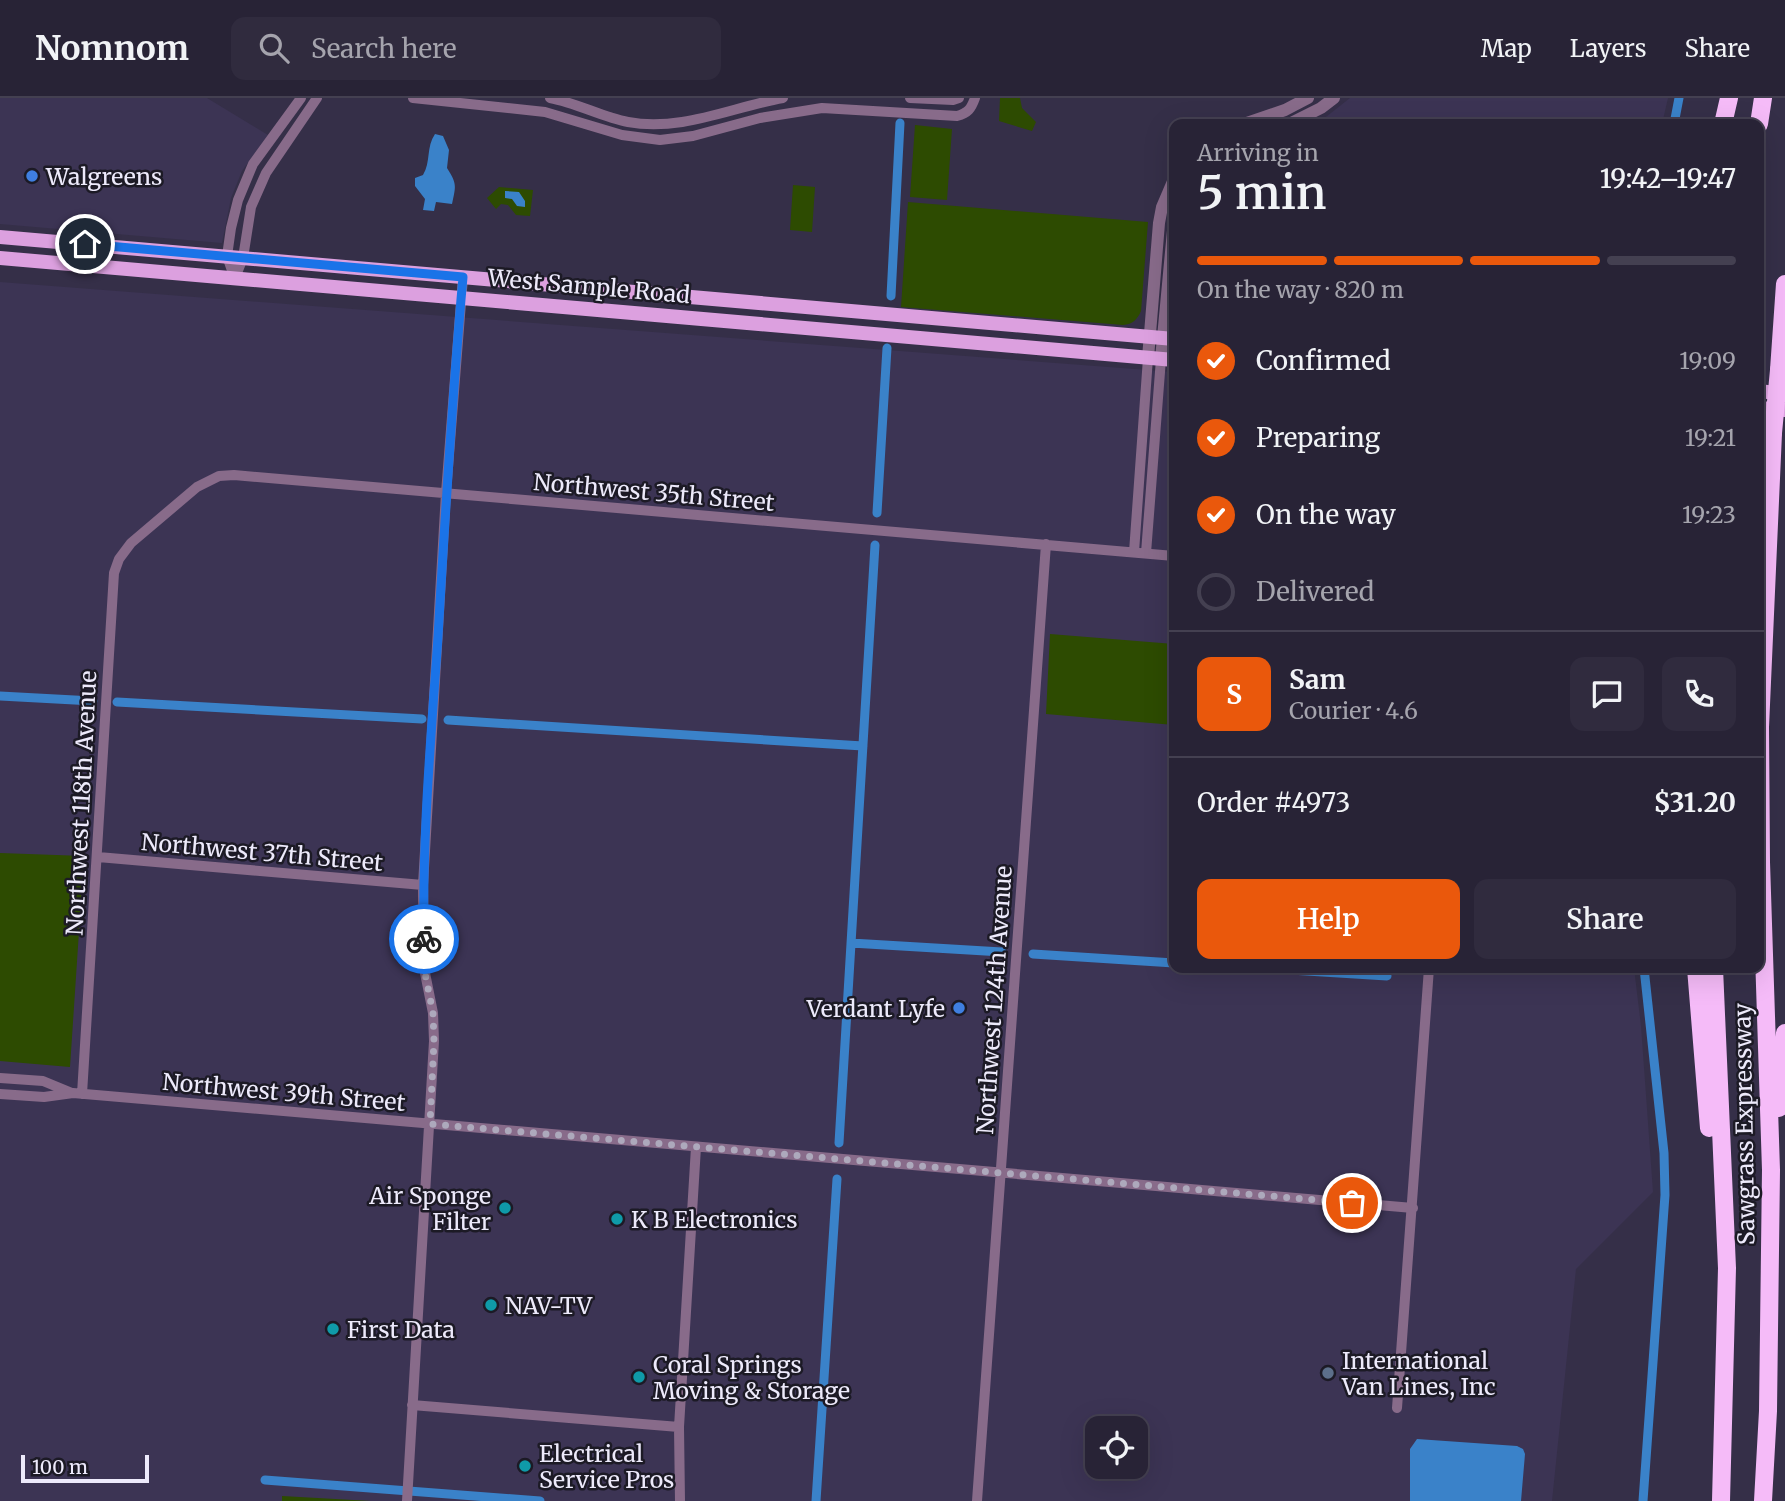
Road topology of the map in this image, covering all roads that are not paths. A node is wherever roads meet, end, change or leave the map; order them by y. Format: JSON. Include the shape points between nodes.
{"nodes":[{"id":1,"x":301,"y":98,"type":"edge"},
{"id":2,"x":317,"y":98,"type":"edge"},
{"id":3,"x":413,"y":98,"type":"edge"},
{"id":4,"x":550,"y":98,"type":"edge"},
{"id":5,"x":783,"y":98,"type":"edge"},
{"id":6,"x":910,"y":98,"type":"edge"},
{"id":7,"x":959,"y":98,"type":"edge"},
{"id":8,"x":975,"y":98,"type":"edge"},
{"id":9,"x":1308,"y":98,"type":"edge"},
{"id":10,"x":1334,"y":98,"type":"edge"},
{"id":11,"x":1729,"y":98,"type":"edge"},
{"id":12,"x":1763,"y":98,"type":"edge"},
{"id":13,"x":518,"y":103,"type":"edge"},
{"id":14,"x":822,"y":103,"type":"edge"},
{"id":15,"x":1259,"y":119,"type":"edge"},
{"id":16,"x":1299,"y":119,"type":"edge"},
{"id":17,"x":1724,"y":119,"type":"edge"},
{"id":18,"x":1760,"y":119,"type":"edge"},
{"id":19,"x":645,"y":124,"type":"junction"},
{"id":20,"x":644,"y":138,"type":"junction"},
{"id":21,"x":1169,"y":191,"type":"edge"},
{"id":22,"x":0,"y":237,"type":"edge"},
{"id":23,"x":228,"y":257,"type":"junction"},
{"id":24,"x":0,"y":258,"type":"edge"},
{"id":25,"x":243,"y":258,"type":"junction"},
{"id":26,"x":1169,"y":269,"type":"edge"},
{"id":27,"x":463,"y":277,"type":"junction"},
{"id":28,"x":235,"y":279,"type":"junction"},
{"id":29,"x":1785,"y":284,"type":"edge"},
{"id":30,"x":461,"y":298,"type":"junction"},
{"id":31,"x":1162,"y":338,"type":"edge"},
{"id":32,"x":1161,"y":359,"type":"edge"},
{"id":33,"x":1764,"y":392,"type":"edge"},
{"id":34,"x":1785,"y":394,"type":"edge"},
{"id":35,"x":1764,"y":408,"type":"edge"},
{"id":36,"x":1785,"y":410,"type":"edge"},
{"id":37,"x":446,"y":493,"type":"junction"},
{"id":38,"x":148,"y":528,"type":"joint"},
{"id":39,"x":1046,"y":544,"type":"junction"},
{"id":40,"x":1134,"y":552,"type":"junction"},
{"id":41,"x":1146,"y":553,"type":"junction"},
{"id":42,"x":1169,"y":555,"type":"edge"},
{"id":43,"x":1764,"y":637,"type":"edge"},
{"id":44,"x":98,"y":857,"type":"junction"},
{"id":45,"x":423,"y":885,"type":"junction"},
{"id":46,"x":1764,"y":954,"type":"edge"},
{"id":47,"x":1429,"y":973,"type":"edge"},
{"id":48,"x":1696,"y":973,"type":"edge"},
{"id":49,"x":1714,"y":973,"type":"edge"},
{"id":50,"x":1785,"y":1033,"type":"edge"},
{"id":51,"x":0,"y":1078,"type":"edge"},
{"id":52,"x":77,"y":1093,"type":"junction"},
{"id":53,"x":0,"y":1094,"type":"edge"},
{"id":54,"x":430,"y":1124,"type":"junction"},
{"id":55,"x":696,"y":1147,"type":"junction"},
{"id":56,"x":1771,"y":1170,"type":"junction"},
{"id":57,"x":1001,"y":1173,"type":"junction"},
{"id":58,"x":1413,"y":1209,"type":"junction"},
{"id":59,"x":1727,"y":1268,"type":"junction"},
{"id":60,"x":412,"y":1405,"type":"junction"},
{"id":61,"x":1397,"y":1408,"type":"dead end"},
{"id":62,"x":679,"y":1427,"type":"junction"},
{"id":63,"x":678,"y":1486,"type":"junction"},
{"id":64,"x":407,"y":1501,"type":"edge"},
{"id":65,"x":674,"y":1501,"type":"edge"},
{"id":66,"x":680,"y":1501,"type":"edge"},
{"id":67,"x":976,"y":1501,"type":"edge"},
{"id":68,"x":1721,"y":1501,"type":"edge"},
{"id":69,"x":1763,"y":1501,"type":"edge"}],
"edges":[{"from":1,"to":23,"type":"street","via":[[253,164],[238,200]]},
{"from":2,"to":25,"type":"street","via":[[266,173],[251,207]]},
{"from":3,"to":13,"type":"street"},
{"from":4,"to":19,"type":"street"},
{"from":5,"to":19,"type":"street","via":[[692,121]]},
{"from":6,"to":7,"type":"street"},
{"from":8,"to":14,"type":"street","via":[[972,108],[957,116]]},
{"from":9,"to":15,"type":"street"},
{"from":10,"to":16,"type":"street"},
{"from":11,"to":17,"type":"highway"},
{"from":12,"to":18,"type":"highway"},
{"from":13,"to":20,"type":"street"},
{"from":14,"to":20,"type":"street","via":[[693,136]]},
{"from":19,"to":20,"type":"street"},
{"from":21,"to":31,"type":"street","via":[[1159,223]]},
{"from":22,"to":23,"type":"main road","name":"West Sample Road"},
{"from":23,"to":25,"type":"main road","name":"West Sample Road"},
{"from":23,"to":28,"type":"street"},
{"from":24,"to":28,"type":"main road","name":"West Sample Road"},
{"from":25,"to":27,"type":"main road","name":"West Sample Road"},
{"from":25,"to":28,"type":"street"},
{"from":26,"to":31,"type":"street"},
{"from":27,"to":30,"type":"street"},
{"from":27,"to":31,"type":"main road","name":"West Sample Road"},
{"from":28,"to":30,"type":"main road","name":"West Sample Road"},
{"from":29,"to":43,"type":"highway","name":"Sawgrass Expressway","bridge":true},
{"from":30,"to":32,"type":"main road","name":"West Sample Road"},
{"from":30,"to":37,"type":"street"},
{"from":31,"to":32,"type":"street"},
{"from":32,"to":40,"type":"street"},
{"from":32,"to":41,"type":"street"},
{"from":33,"to":34,"type":"main road"},
{"from":35,"to":36,"type":"main road"},
{"from":37,"to":38,"type":"street","name":"Northwest 35th Street","via":[[219,476],[197,487]]},
{"from":37,"to":39,"type":"street","name":"Northwest 35th Street"},
{"from":37,"to":45,"type":"street"},
{"from":38,"to":44,"type":"street","name":"Northwest 118th Avenue","via":[[131,543],[114,573]]},
{"from":39,"to":40,"type":"street","name":"Northwest 35th Street"},
{"from":39,"to":57,"type":"street","name":"Northwest 124th Avenue"},
{"from":40,"to":41,"type":"street","name":"Northwest 35th Street"},
{"from":41,"to":42,"type":"street","name":"Northwest 35th Street"},
{"from":44,"to":45,"type":"street","name":"Northwest 37th Street"},
{"from":44,"to":52,"type":"street","name":"Northwest 118th Avenue"},
{"from":45,"to":54,"type":"street","via":[[424,968],[434,1041]]},
{"from":46,"to":56,"type":"highway","name":"Sawgrass Expressway","bridge":true},
{"from":47,"to":58,"type":"street"},
{"from":48,"to":59,"type":"highway","via":[[1716,1233]]},
{"from":49,"to":59,"type":"highway","name":"Sawgrass Expressway"},
{"from":50,"to":56,"type":"highway"},
{"from":51,"to":52,"type":"street","name":"Northwest 39th Street","via":[[43,1082]]},
{"from":52,"to":53,"type":"street","name":"Northwest 39th Street","via":[[44,1097]]},
{"from":52,"to":54,"type":"street","name":"Northwest 39th Street"},
{"from":54,"to":55,"type":"street","name":"Northwest 39th Street"},
{"from":54,"to":60,"type":"street"},
{"from":55,"to":57,"type":"street","name":"Northwest 39th Street"},
{"from":55,"to":62,"type":"street"},
{"from":56,"to":69,"type":"highway","name":"Sawgrass Expressway","via":[[1769,1398]]},
{"from":57,"to":58,"type":"street","name":"Northwest 39th Street"},
{"from":57,"to":67,"type":"street","name":"Northwest 124th Avenue"},
{"from":58,"to":61,"type":"street"},
{"from":59,"to":68,"type":"highway","name":"Sawgrass Expressway"},
{"from":60,"to":62,"type":"street"},
{"from":60,"to":64,"type":"street"},
{"from":62,"to":63,"type":"street"},
{"from":63,"to":65,"type":"street"},
{"from":63,"to":66,"type":"street"}]}
